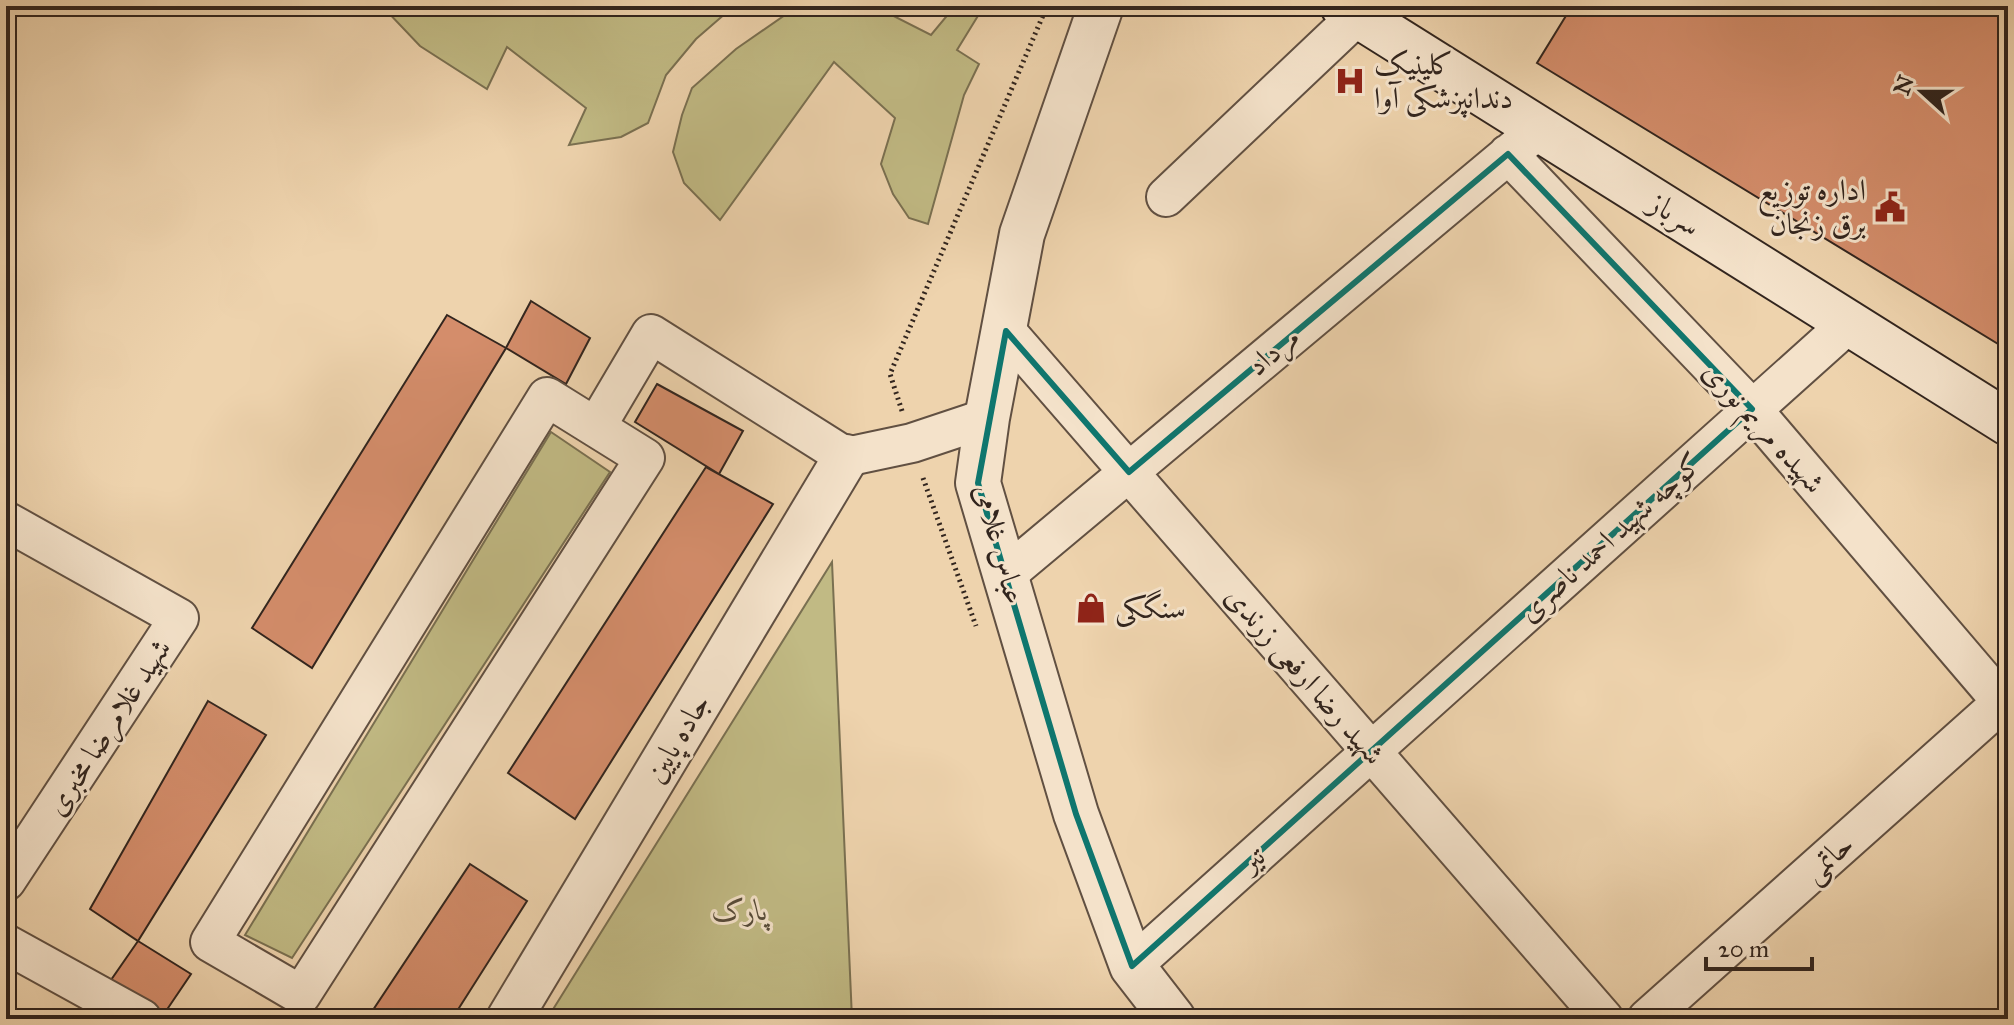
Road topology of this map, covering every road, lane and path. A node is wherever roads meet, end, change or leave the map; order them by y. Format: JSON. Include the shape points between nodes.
{"nodes":[{"id":1,"x":1101,"y":6,"type":"edge"},
{"id":2,"x":1350,"y":11,"type":"edge"},
{"id":3,"x":1524,"y":142,"type":"junction"},
{"id":4,"x":1166,"y":197,"type":"dead end"},
{"id":5,"x":1849,"y":323,"type":"junction"},
{"id":6,"x":1006,"y":331,"type":"junction"},
{"id":7,"x":1752,"y":409,"type":"junction"},
{"id":8,"x":987,"y":418,"type":"junction"},
{"id":9,"x":2008,"y":423,"type":"edge"},
{"id":10,"x":596,"y":427,"type":"junction"},
{"id":11,"x":846,"y":457,"type":"junction"},
{"id":12,"x":1129,"y":472,"type":"junction"},
{"id":13,"x":6,"y":521,"type":"edge"},
{"id":14,"x":1007,"y":574,"type":"junction"},
{"id":15,"x":2006,"y":703,"type":"edge"},
{"id":16,"x":1372,"y":752,"type":"junction"},
{"id":17,"x":6,"y":881,"type":"edge"},
{"id":18,"x":6,"y":944,"type":"edge"},
{"id":19,"x":1132,"y":966,"type":"junction"},
{"id":20,"x":142,"y":1019,"type":"edge"},
{"id":21,"x":509,"y":1019,"type":"edge"},
{"id":22,"x":1173,"y":1019,"type":"edge"},
{"id":23,"x":1604,"y":1019,"type":"edge"},
{"id":24,"x":1647,"y":1019,"type":"edge"}],
"edges":[{"from":1,"to":6,"type":"street","name":"عباس غلامی","via":[[1022,234]]},
{"from":2,"to":3,"type":"street","name":"سرباز"},
{"from":2,"to":4,"type":"street"},
{"from":3,"to":5,"type":"street","name":"سرباز"},
{"from":3,"to":7,"type":"street","name":"شهیده مریم نوری"},
{"from":3,"to":12,"type":"street","name":"مرداد"},
{"from":5,"to":7,"type":"street","name":"کوچه شهید احمد ناصری"},
{"from":5,"to":9,"type":"street","name":"سرباز"},
{"from":6,"to":8,"type":"street","name":"عباس غلامی"},
{"from":6,"to":12,"type":"street","name":"شهید رضا ارفعی زرندی"},
{"from":7,"to":15,"type":"street","name":"شهیده مریم نوری"},
{"from":7,"to":16,"type":"street","name":"کوچه شهید احمد ناصری"},
{"from":8,"to":11,"type":"street","via":[[912,443]]},
{"from":8,"to":14,"type":"street","name":"عباس غلامی","via":[[978,483]]},
{"from":10,"to":10,"type":"street","via":[[645,458],[301,995],[210,942],[547,397]]},
{"from":10,"to":11,"type":"street","via":[[651,334]]},
{"from":11,"to":21,"type":"street","name":"جاده پایین"},
{"from":12,"to":14,"type":"street","name":"مرداد"},
{"from":12,"to":16,"type":"street","name":"شهید رضا ارفعی زرندی"},
{"from":13,"to":17,"type":"street","name":"شهید غلامرضا مخبری","via":[[179,618]]},
{"from":14,"to":19,"type":"street","name":"عباس غلامی","via":[[1076,814]]},
{"from":15,"to":24,"type":"street","name":"حاتمی"},
{"from":16,"to":19,"type":"street","name":"تیر"},
{"from":16,"to":23,"type":"street","name":"شهید رضا ارفعی زرندی"},
{"from":18,"to":20,"type":"street"},
{"from":19,"to":22,"type":"street","name":"عباس غلامی"}]}
